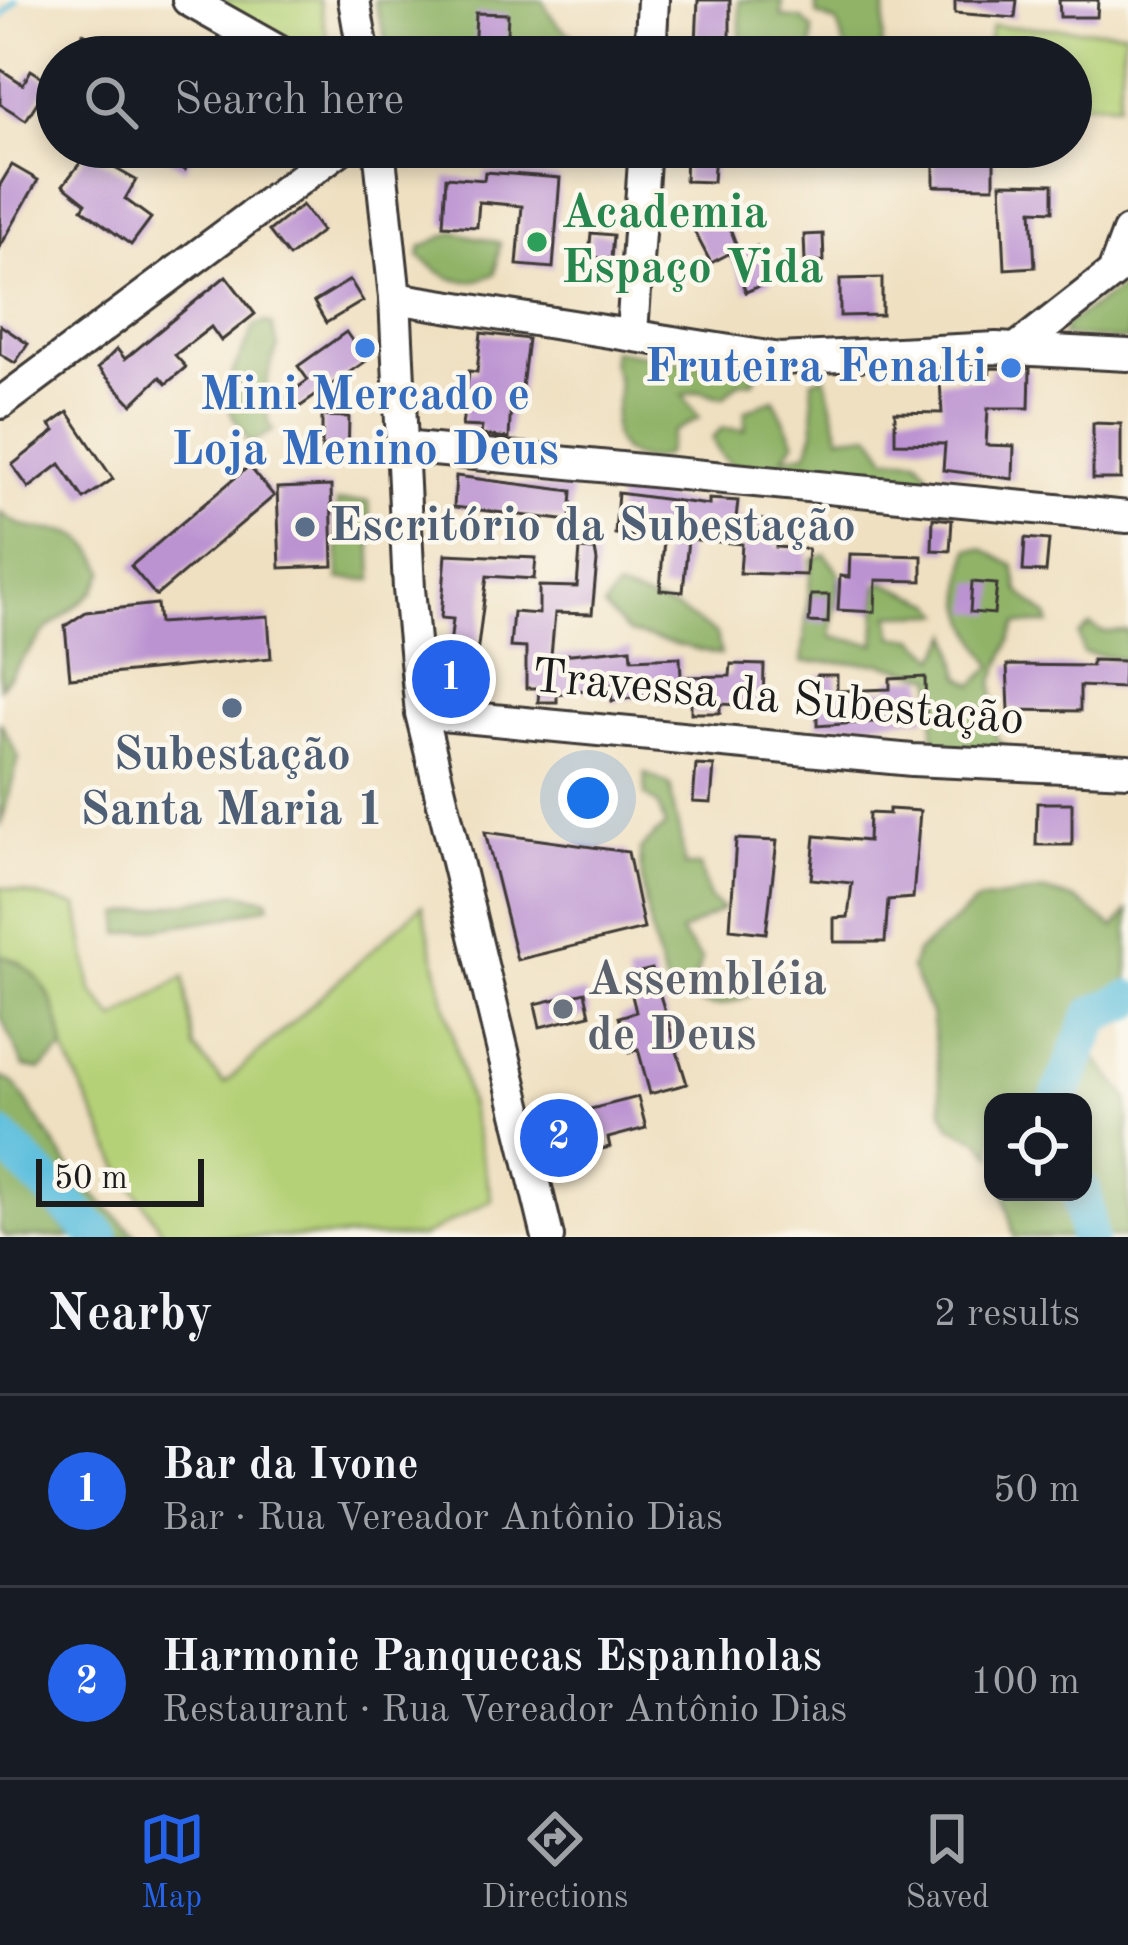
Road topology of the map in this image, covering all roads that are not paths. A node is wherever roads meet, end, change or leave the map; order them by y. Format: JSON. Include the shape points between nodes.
{"nodes":[{"id":1,"x":188,"y":0,"type":"edge"},
{"id":2,"x":353,"y":0,"type":"edge"},
{"id":3,"x":652,"y":0,"type":"edge"},
{"id":4,"x":252,"y":36,"type":"edge"},
{"id":5,"x":360,"y":36,"type":"edge"},
{"id":6,"x":651,"y":36,"type":"edge"},
{"id":7,"x":315,"y":168,"type":"edge"},
{"id":8,"x":381,"y":168,"type":"edge"},
{"id":9,"x":644,"y":168,"type":"edge"},
{"id":10,"x":1128,"y":232,"type":"edge"},
{"id":11,"x":395,"y":298,"type":"junction"},
{"id":12,"x":632,"y":333,"type":"junction"},
{"id":13,"x":1016,"y":349,"type":"junction"},
{"id":14,"x":1128,"y":355,"type":"edge"},
{"id":15,"x":1,"y":403,"type":"edge"},
{"id":16,"x":403,"y":447,"type":"junction"},
{"id":17,"x":1128,"y":517,"type":"edge"},
{"id":18,"x":422,"y":713,"type":"junction"},
{"id":19,"x":1128,"y":770,"type":"edge"},
{"id":20,"x":548,"y":1237,"type":"edge"}],
"edges":[{"from":1,"to":4,"type":"street"},
{"from":2,"to":5,"type":"street"},
{"from":3,"to":6,"type":"street"},
{"from":7,"to":15,"type":"street"},
{"from":8,"to":11,"type":"street"},
{"from":9,"to":12,"type":"street"},
{"from":10,"to":13,"type":"street","via":[[1113,273]]},
{"from":11,"to":12,"type":"street"},
{"from":11,"to":16,"type":"street"},
{"from":12,"to":13,"type":"street","via":[[780,359]]},
{"from":13,"to":14,"type":"street"},
{"from":16,"to":17,"type":"street"},
{"from":16,"to":18,"type":"street"},
{"from":18,"to":19,"type":"street","name":"Travessa da Subestação","via":[[912,760]]},
{"from":18,"to":20,"type":"street"}]}
